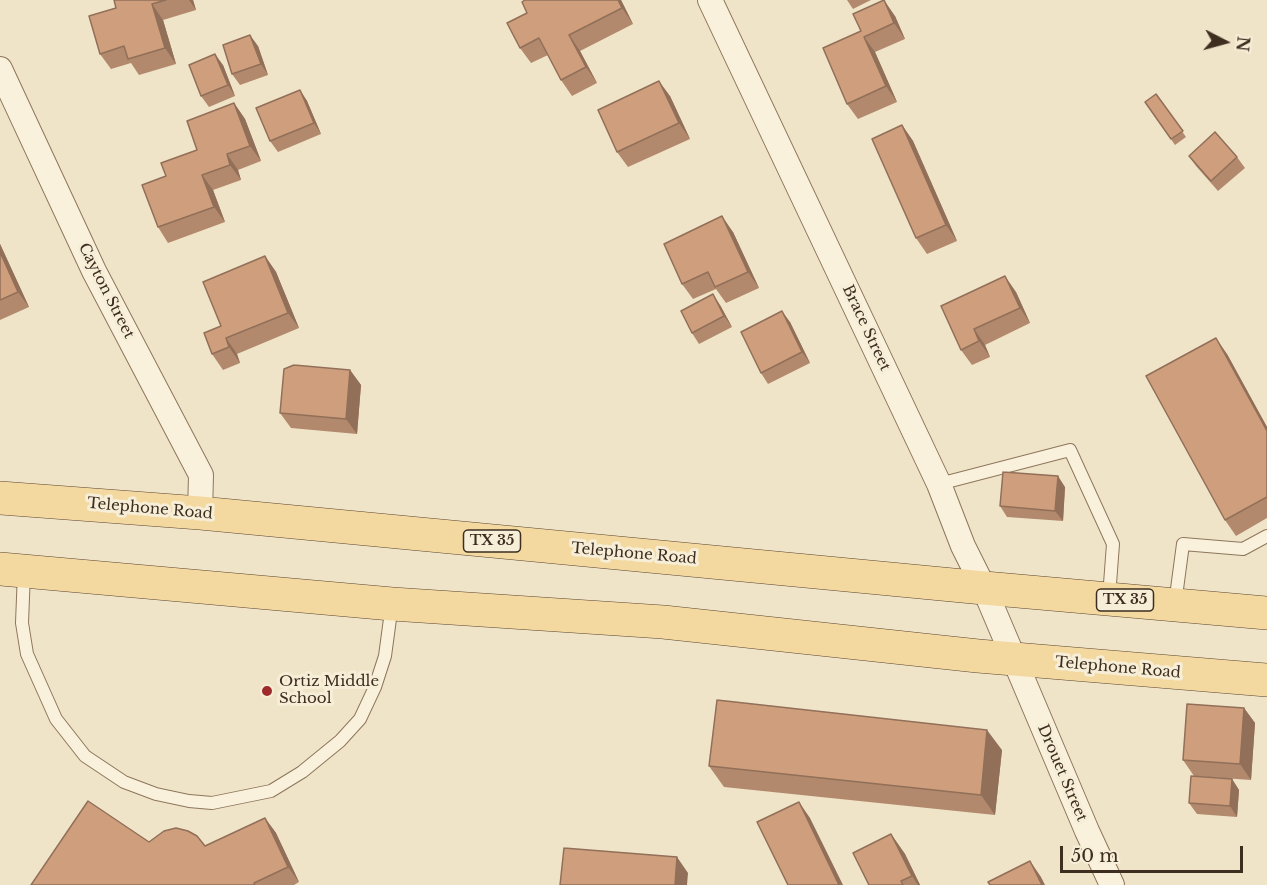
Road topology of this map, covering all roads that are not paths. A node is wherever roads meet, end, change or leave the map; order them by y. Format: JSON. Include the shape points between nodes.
{"nodes":[{"id":1,"x":710,"y":0,"type":"edge"},
{"id":2,"x":0,"y":69,"type":"edge"},
{"id":3,"x":939,"y":484,"type":"junction"},
{"id":4,"x":0,"y":498,"type":"edge"},
{"id":5,"x":200,"y":513,"type":"junction"},
{"id":6,"x":1267,"y":536,"type":"edge"},
{"id":7,"x":12,"y":570,"type":"edge"},
{"id":8,"x":984,"y":588,"type":"junction"},
{"id":9,"x":1108,"y":599,"type":"junction"},
{"id":10,"x":392,"y":604,"type":"junction"},
{"id":11,"x":1174,"y":605,"type":"junction"},
{"id":12,"x":1267,"y":613,"type":"edge"},
{"id":13,"x":1016,"y":660,"type":"junction"},
{"id":14,"x":1267,"y":680,"type":"edge"},
{"id":15,"x":1112,"y":885,"type":"edge"}],
"edges":[{"from":1,"to":3,"type":"street","name":"Brace Street"},
{"from":2,"to":5,"type":"street","name":"Cayton Street","via":[[94,271],[201,475]]},
{"from":3,"to":8,"type":"street","name":"Brace Street"},
{"from":3,"to":9,"type":"lane","via":[[1070,450],[1113,544]]},
{"from":4,"to":5,"type":"main road","name":"Telephone Road","number":"TX 35"},
{"from":5,"to":8,"type":"main road","name":"Telephone Road","number":"TX 35"},
{"from":6,"to":11,"type":"lane","via":[[1243,549],[1183,544]]},
{"from":7,"to":10,"type":"main road","name":"Telephone Road"},
{"from":7,"to":10,"type":"lane","via":[[27,654],[56,719],[85,756],[124,782],[189,801],[212,803],[271,791],[340,741],[360,719],[375,687],[385,656]]},
{"from":8,"to":9,"type":"main road","name":"Telephone Road","number":"TX 35"},
{"from":8,"to":13,"type":"street","name":"Brace Street"},
{"from":9,"to":11,"type":"main road","name":"Telephone Road","number":"TX 35"},
{"from":10,"to":13,"type":"main road","name":"Telephone Road","via":[[710,627]]},
{"from":11,"to":12,"type":"main road","name":"Telephone Road","number":"TX 35"},
{"from":13,"to":14,"type":"main road","name":"Telephone Road"},
{"from":13,"to":15,"type":"street","name":"Drouet Street"}]}
